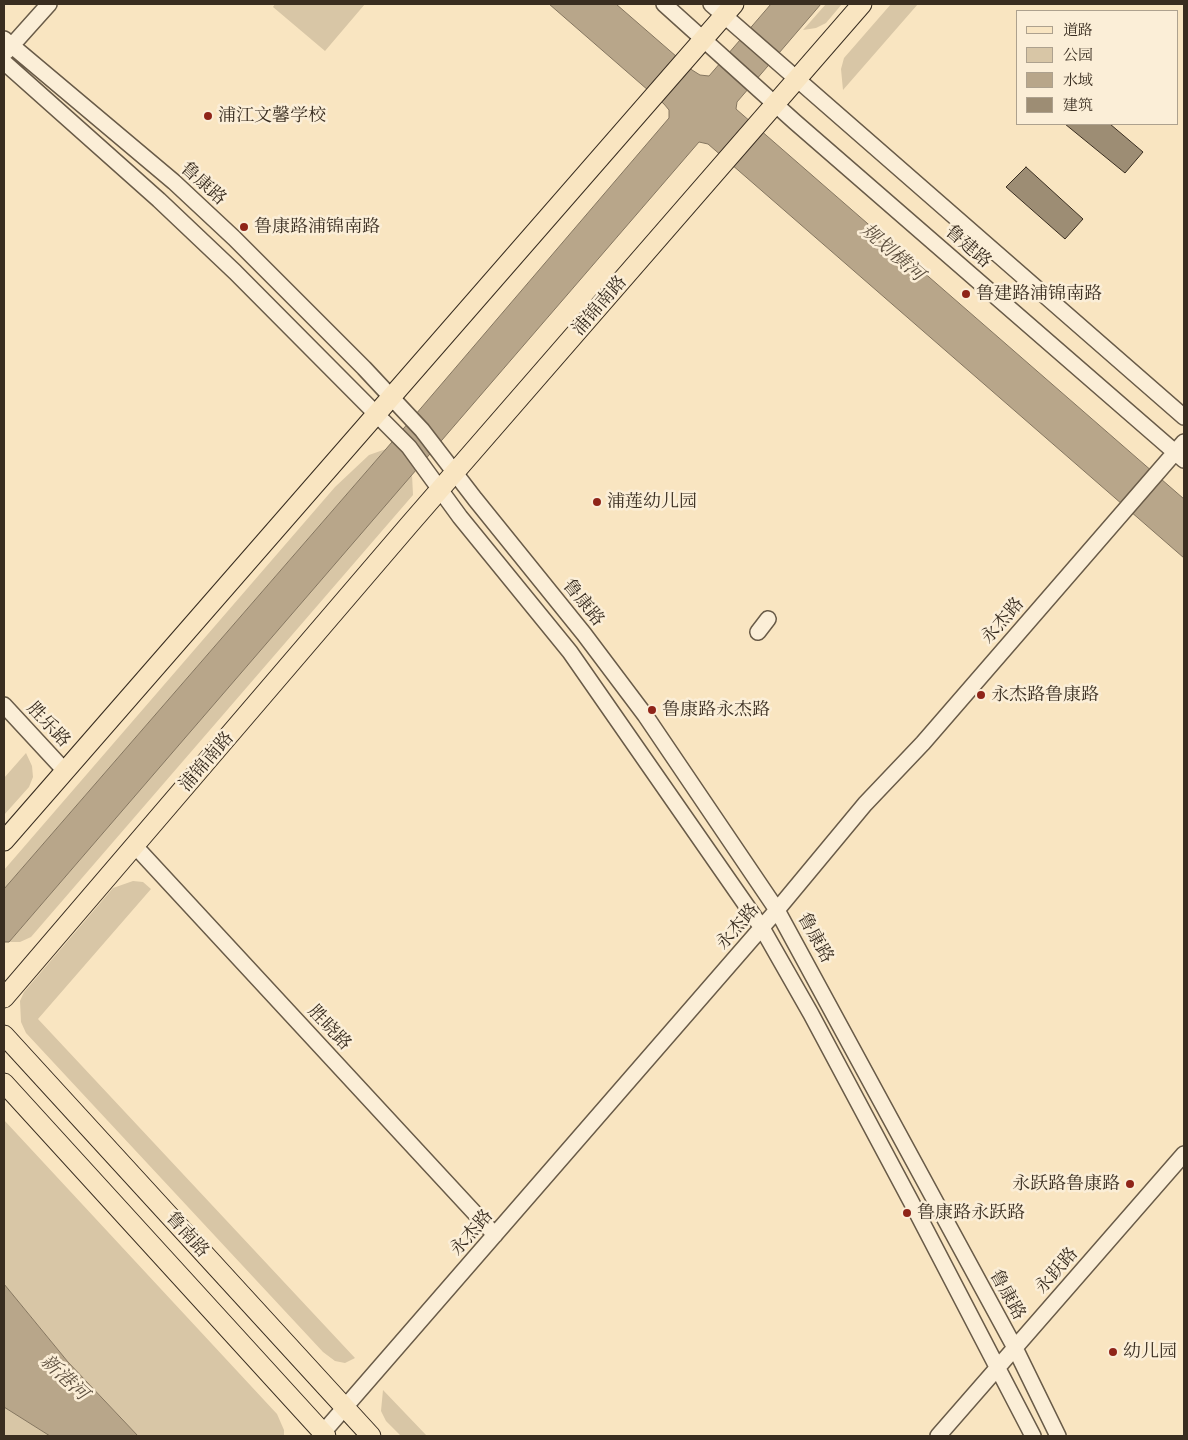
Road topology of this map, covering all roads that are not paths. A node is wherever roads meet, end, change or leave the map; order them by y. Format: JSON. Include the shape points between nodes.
{"nodes":[{"id":1,"x":49,"y":4,"type":"edge"},
{"id":2,"x":664,"y":4,"type":"edge"},
{"id":3,"x":862,"y":4,"type":"edge"},
{"id":4,"x":723,"y":7,"type":"edge"},
{"id":5,"x":703,"y":39,"type":"junction"},
{"id":6,"x":7,"y":47,"type":"edge"},
{"id":7,"x":4,"y":62,"type":"edge"},
{"id":8,"x":797,"y":79,"type":"junction"},
{"id":9,"x":775,"y":104,"type":"junction"},
{"id":10,"x":392,"y":397,"type":"junction"},
{"id":11,"x":377,"y":414,"type":"junction"},
{"id":12,"x":1184,"y":417,"type":"edge"},
{"id":13,"x":1181,"y":452,"type":"edge"},
{"id":14,"x":455,"y":472,"type":"junction"},
{"id":15,"x":440,"y":490,"type":"junction"},
{"id":16,"x":768,"y":618,"type":"dead end"},
{"id":17,"x":758,"y":632,"type":"dead end"},
{"id":18,"x":4,"y":705,"type":"edge"},
{"id":19,"x":65,"y":771,"type":"junction"},
{"id":20,"x":4,"y":841,"type":"edge"},
{"id":21,"x":135,"y":846,"type":"junction"},
{"id":22,"x":777,"y":910,"type":"junction"},
{"id":23,"x":762,"y":928,"type":"junction"},
{"id":24,"x":4,"y":998,"type":"edge"},
{"id":25,"x":4,"y":1034,"type":"edge"},
{"id":26,"x":4,"y":1083,"type":"edge"},
{"id":27,"x":1184,"y":1154,"type":"edge"},
{"id":28,"x":495,"y":1235,"type":"junction"},
{"id":29,"x":1015,"y":1348,"type":"junction"},
{"id":30,"x":998,"y":1368,"type":"junction"},
{"id":31,"x":345,"y":1408,"type":"junction"},
{"id":32,"x":323,"y":1435,"type":"edge"},
{"id":33,"x":370,"y":1436,"type":"edge"},
{"id":34,"x":938,"y":1436,"type":"edge"},
{"id":35,"x":1032,"y":1436,"type":"edge"},
{"id":36,"x":1058,"y":1436,"type":"edge"}],
"edges":[{"from":1,"to":6,"type":"street"},
{"from":2,"to":5,"type":"street","name":"鲁建路"},
{"from":3,"to":8,"type":"main road","name":"浦锦南路"},
{"from":4,"to":5,"type":"main road"},
{"from":4,"to":8,"type":"street","name":"鲁建路"},
{"from":5,"to":9,"type":"street","name":"鲁建路"},
{"from":5,"to":10,"type":"main road"},
{"from":6,"to":10,"type":"street","name":"鲁康路","via":[[174,182]]},
{"from":7,"to":11,"type":"street","via":[[245,281]]},
{"from":8,"to":9,"type":"main road","name":"浦锦南路"},
{"from":8,"to":12,"type":"street","name":"鲁建路"},
{"from":9,"to":13,"type":"street","name":"鲁建路"},
{"from":9,"to":14,"type":"main road","name":"浦锦南路"},
{"from":10,"to":11,"type":"main road"},
{"from":10,"to":14,"type":"street","name":"鲁康路"},
{"from":11,"to":15,"type":"street","via":[[409,447]]},
{"from":11,"to":19,"type":"main road"},
{"from":13,"to":22,"type":"street","name":"永杰路","via":[[1161,469],[923,743],[865,804]]},
{"from":14,"to":15,"type":"main road","name":"浦锦南路"},
{"from":14,"to":22,"type":"street","name":"鲁康路","via":[[640,708]]},
{"from":15,"to":21,"type":"main road","name":"浦锦南路"},
{"from":15,"to":23,"type":"street","via":[[570,652]]},
{"from":16,"to":17,"type":"street"},
{"from":18,"to":19,"type":"street","name":"胜乐路"},
{"from":19,"to":20,"type":"main road"},
{"from":21,"to":24,"type":"main road","name":"浦锦南路"},
{"from":21,"to":28,"type":"street","name":"胜晓路"},
{"from":22,"to":23,"type":"street","name":"永杰路"},
{"from":22,"to":29,"type":"street","name":"鲁康路"},
{"from":23,"to":28,"type":"street","name":"永杰路"},
{"from":23,"to":30,"type":"street","via":[[811,1014]]},
{"from":25,"to":31,"type":"main road","name":"鲁南路"},
{"from":26,"to":32,"type":"main road","name":"鲁南路"},
{"from":27,"to":29,"type":"street","name":"永跃路"},
{"from":28,"to":31,"type":"street","name":"永杰路"},
{"from":29,"to":30,"type":"street","name":"永跃路"},
{"from":29,"to":36,"type":"street","name":"鲁康路"},
{"from":30,"to":34,"type":"street","name":"永跃路"},
{"from":30,"to":35,"type":"street"},
{"from":31,"to":32,"type":"street","name":"永杰路"},
{"from":31,"to":33,"type":"main road","name":"鲁南路"}]}
